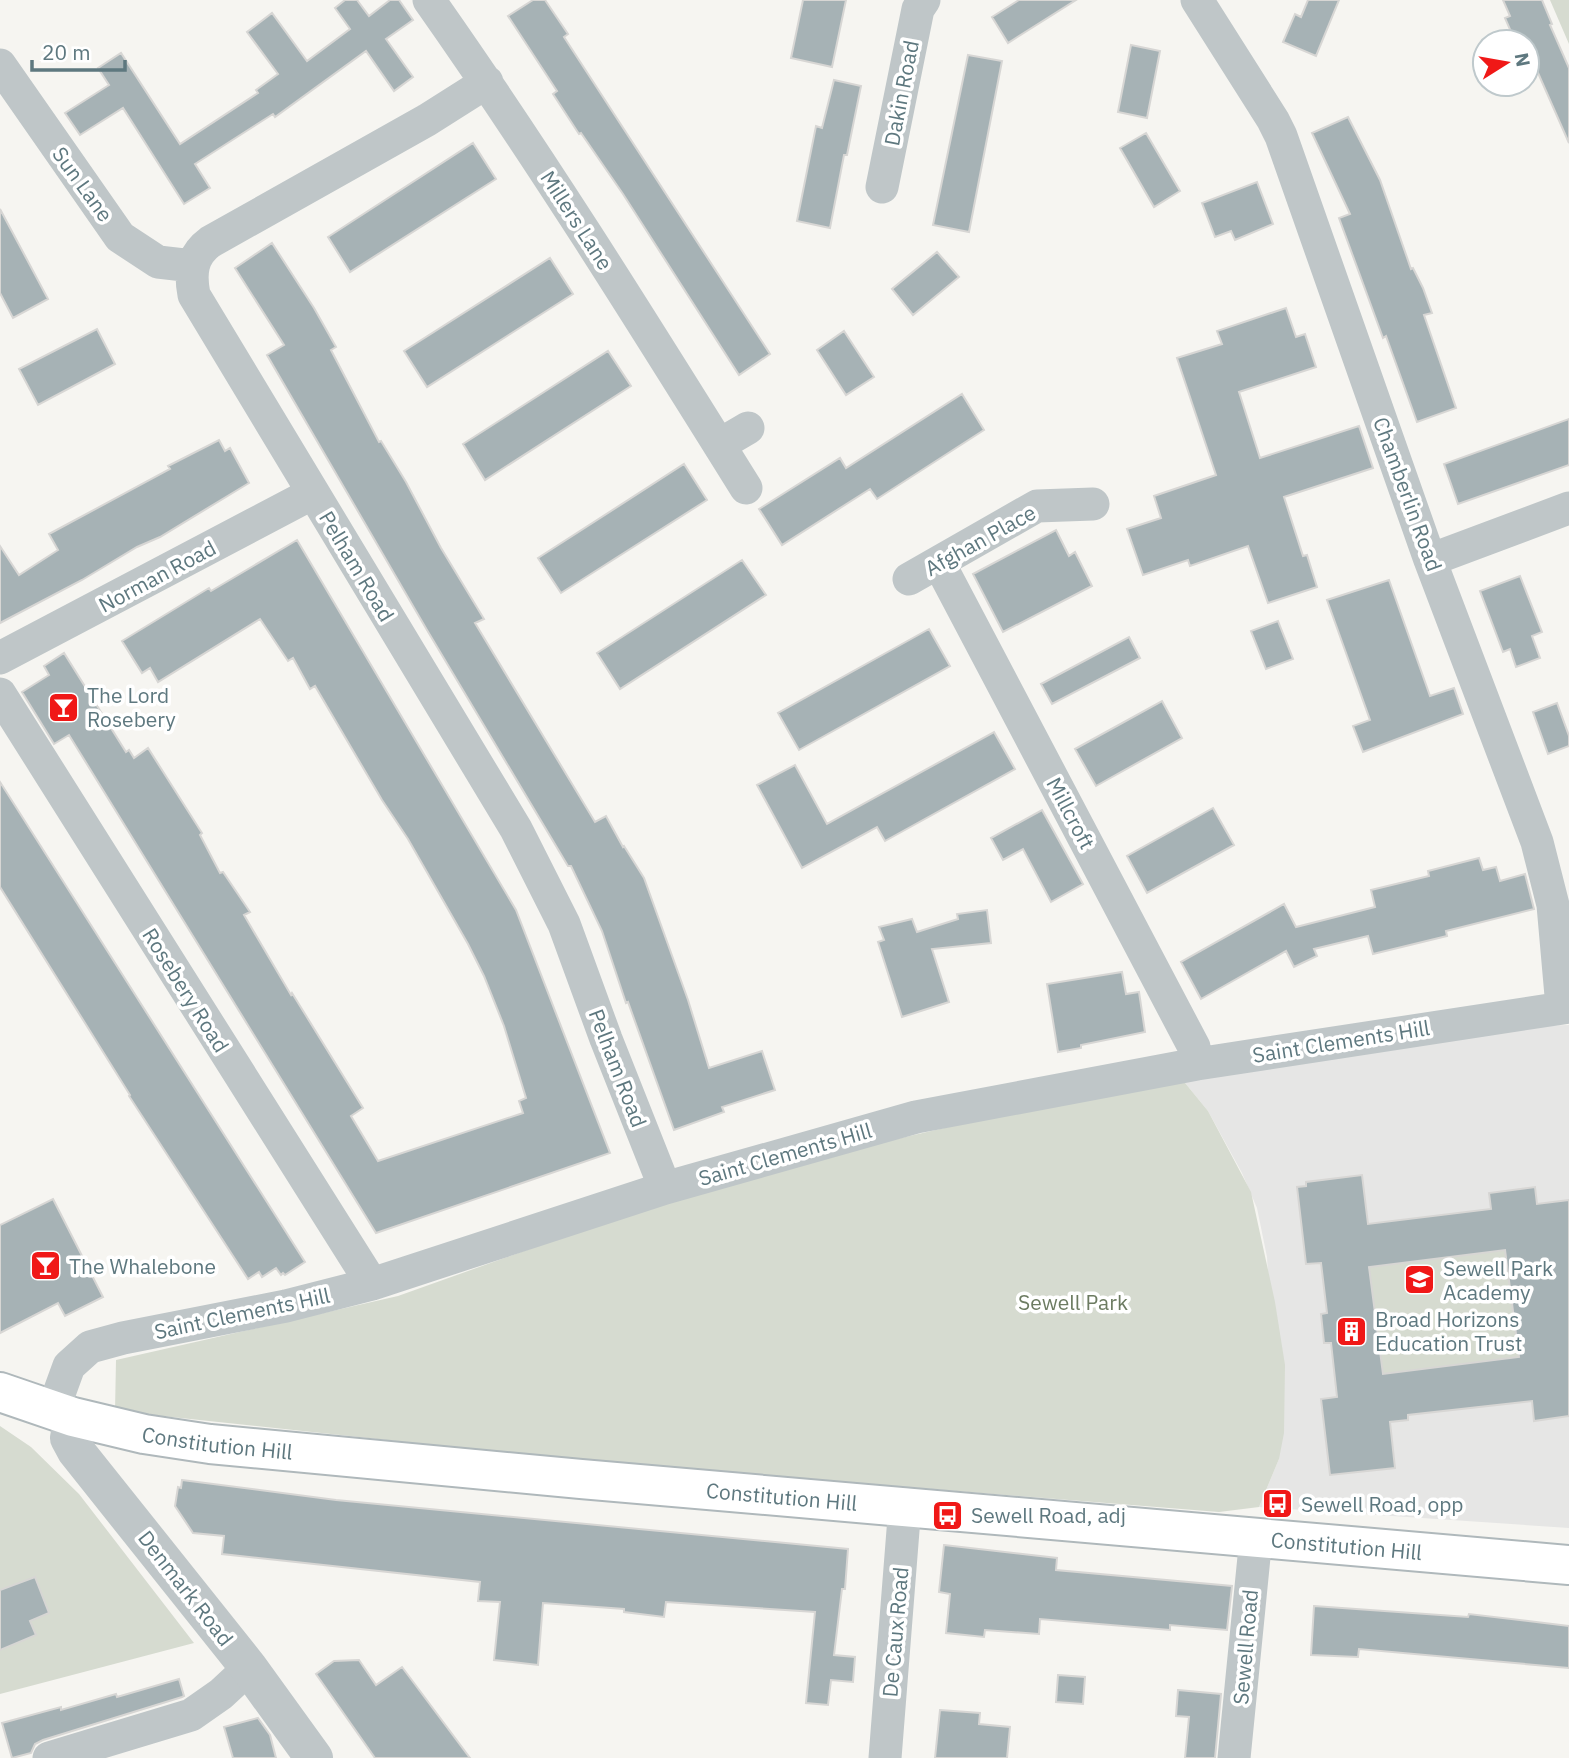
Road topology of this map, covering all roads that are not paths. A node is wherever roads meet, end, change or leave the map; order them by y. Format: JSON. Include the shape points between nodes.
{"nodes":[{"id":1,"x":429,"y":0,"type":"edge"},
{"id":2,"x":924,"y":0,"type":"edge"},
{"id":3,"x":1197,"y":0,"type":"edge"},
{"id":4,"x":0,"y":65,"type":"edge"},
{"id":5,"x":487,"y":82,"type":"junction"},
{"id":6,"x":882,"y":187,"type":"dead end"},
{"id":7,"x":193,"y":266,"type":"junction"},
{"id":8,"x":748,"y":428,"type":"dead end"},
{"id":9,"x":719,"y":445,"type":"junction"},
{"id":10,"x":746,"y":488,"type":"dead end"},
{"id":11,"x":313,"y":493,"type":"junction"},
{"id":12,"x":1093,"y":504,"type":"dead end"},
{"id":13,"x":1569,"y":508,"type":"edge"},
{"id":14,"x":1430,"y":559,"type":"junction"},
{"id":15,"x":939,"y":563,"type":"junction"},
{"id":16,"x":909,"y":579,"type":"dead end"},
{"id":17,"x":0,"y":658,"type":"edge"},
{"id":18,"x":0,"y":694,"type":"edge"},
{"id":19,"x":1565,"y":1007,"type":"edge"},
{"id":20,"x":1197,"y":1064,"type":"junction"},
{"id":21,"x":665,"y":1188,"type":"junction"},
{"id":22,"x":372,"y":1284,"type":"junction"},
{"id":23,"x":0,"y":1392,"type":"edge"},
{"id":24,"x":63,"y":1414,"type":"junction"},
{"id":25,"x":905,"y":1505,"type":"junction"},
{"id":26,"x":1256,"y":1537,"type":"junction"},
{"id":27,"x":1569,"y":1564,"type":"edge"},
{"id":28,"x":249,"y":1668,"type":"junction"},
{"id":29,"x":49,"y":1758,"type":"edge"},
{"id":30,"x":314,"y":1758,"type":"edge"},
{"id":31,"x":885,"y":1758,"type":"edge"},
{"id":32,"x":1234,"y":1758,"type":"edge"}],
"edges":[{"from":1,"to":5,"type":"street","name":"Millers Lane"},
{"from":2,"to":6,"type":"street","name":"Dakin Road","via":[[918,9]]},
{"from":3,"to":14,"type":"street","name":"Chamberlin Road","via":[[1281,136]]},
{"from":4,"to":7,"type":"street","name":"Sun Lane","via":[[120,237],[158,262]]},
{"from":5,"to":7,"type":"street","via":[[210,242],[199,250]]},
{"from":5,"to":9,"type":"street","name":"Millers Lane"},
{"from":7,"to":11,"type":"street","name":"Pelham Road","via":[[194,295]]},
{"from":8,"to":9,"type":"street"},
{"from":9,"to":10,"type":"street","name":"Millers Lane"},
{"from":11,"to":17,"type":"street","name":"Norman Road"},
{"from":11,"to":21,"type":"street","name":"Pelham Road","via":[[516,829],[564,924]]},
{"from":12,"to":15,"type":"street","name":"Afghan Place","via":[[1037,506]]},
{"from":13,"to":14,"type":"street"},
{"from":14,"to":19,"type":"street","name":"Chamberlin Road","via":[[1536,842],[1553,905]]},
{"from":15,"to":16,"type":"street","name":"Afghan Place"},
{"from":15,"to":20,"type":"street","name":"Millcroft","via":[[1194,1047]]},
{"from":18,"to":22,"type":"street","name":"Rosebery Road"},
{"from":19,"to":20,"type":"street","name":"Saint Clements Hill"},
{"from":20,"to":21,"type":"street","name":"Saint Clements Hill","via":[[916,1117]]},
{"from":21,"to":22,"type":"street","name":"Saint Clements Hill"},
{"from":22,"to":24,"type":"street","name":"Saint Clements Hill","via":[[90,1347],[69,1366]]},
{"from":23,"to":24,"type":"main road","name":"Constitution Hill"},
{"from":24,"to":25,"type":"main road","name":"Constitution Hill","via":[[144,1434],[223,1445]]},
{"from":24,"to":28,"type":"street","name":"Denmark Road","via":[[76,1451]]},
{"from":25,"to":26,"type":"main road","name":"Constitution Hill"},
{"from":25,"to":31,"type":"street","name":"De Caux Road"},
{"from":26,"to":27,"type":"main road","name":"Constitution Hill"},
{"from":26,"to":32,"type":"street","name":"Sewell Road"},
{"from":28,"to":29,"type":"street","via":[[191,1716]]},
{"from":28,"to":30,"type":"street","name":"Denmark Road"}]}
